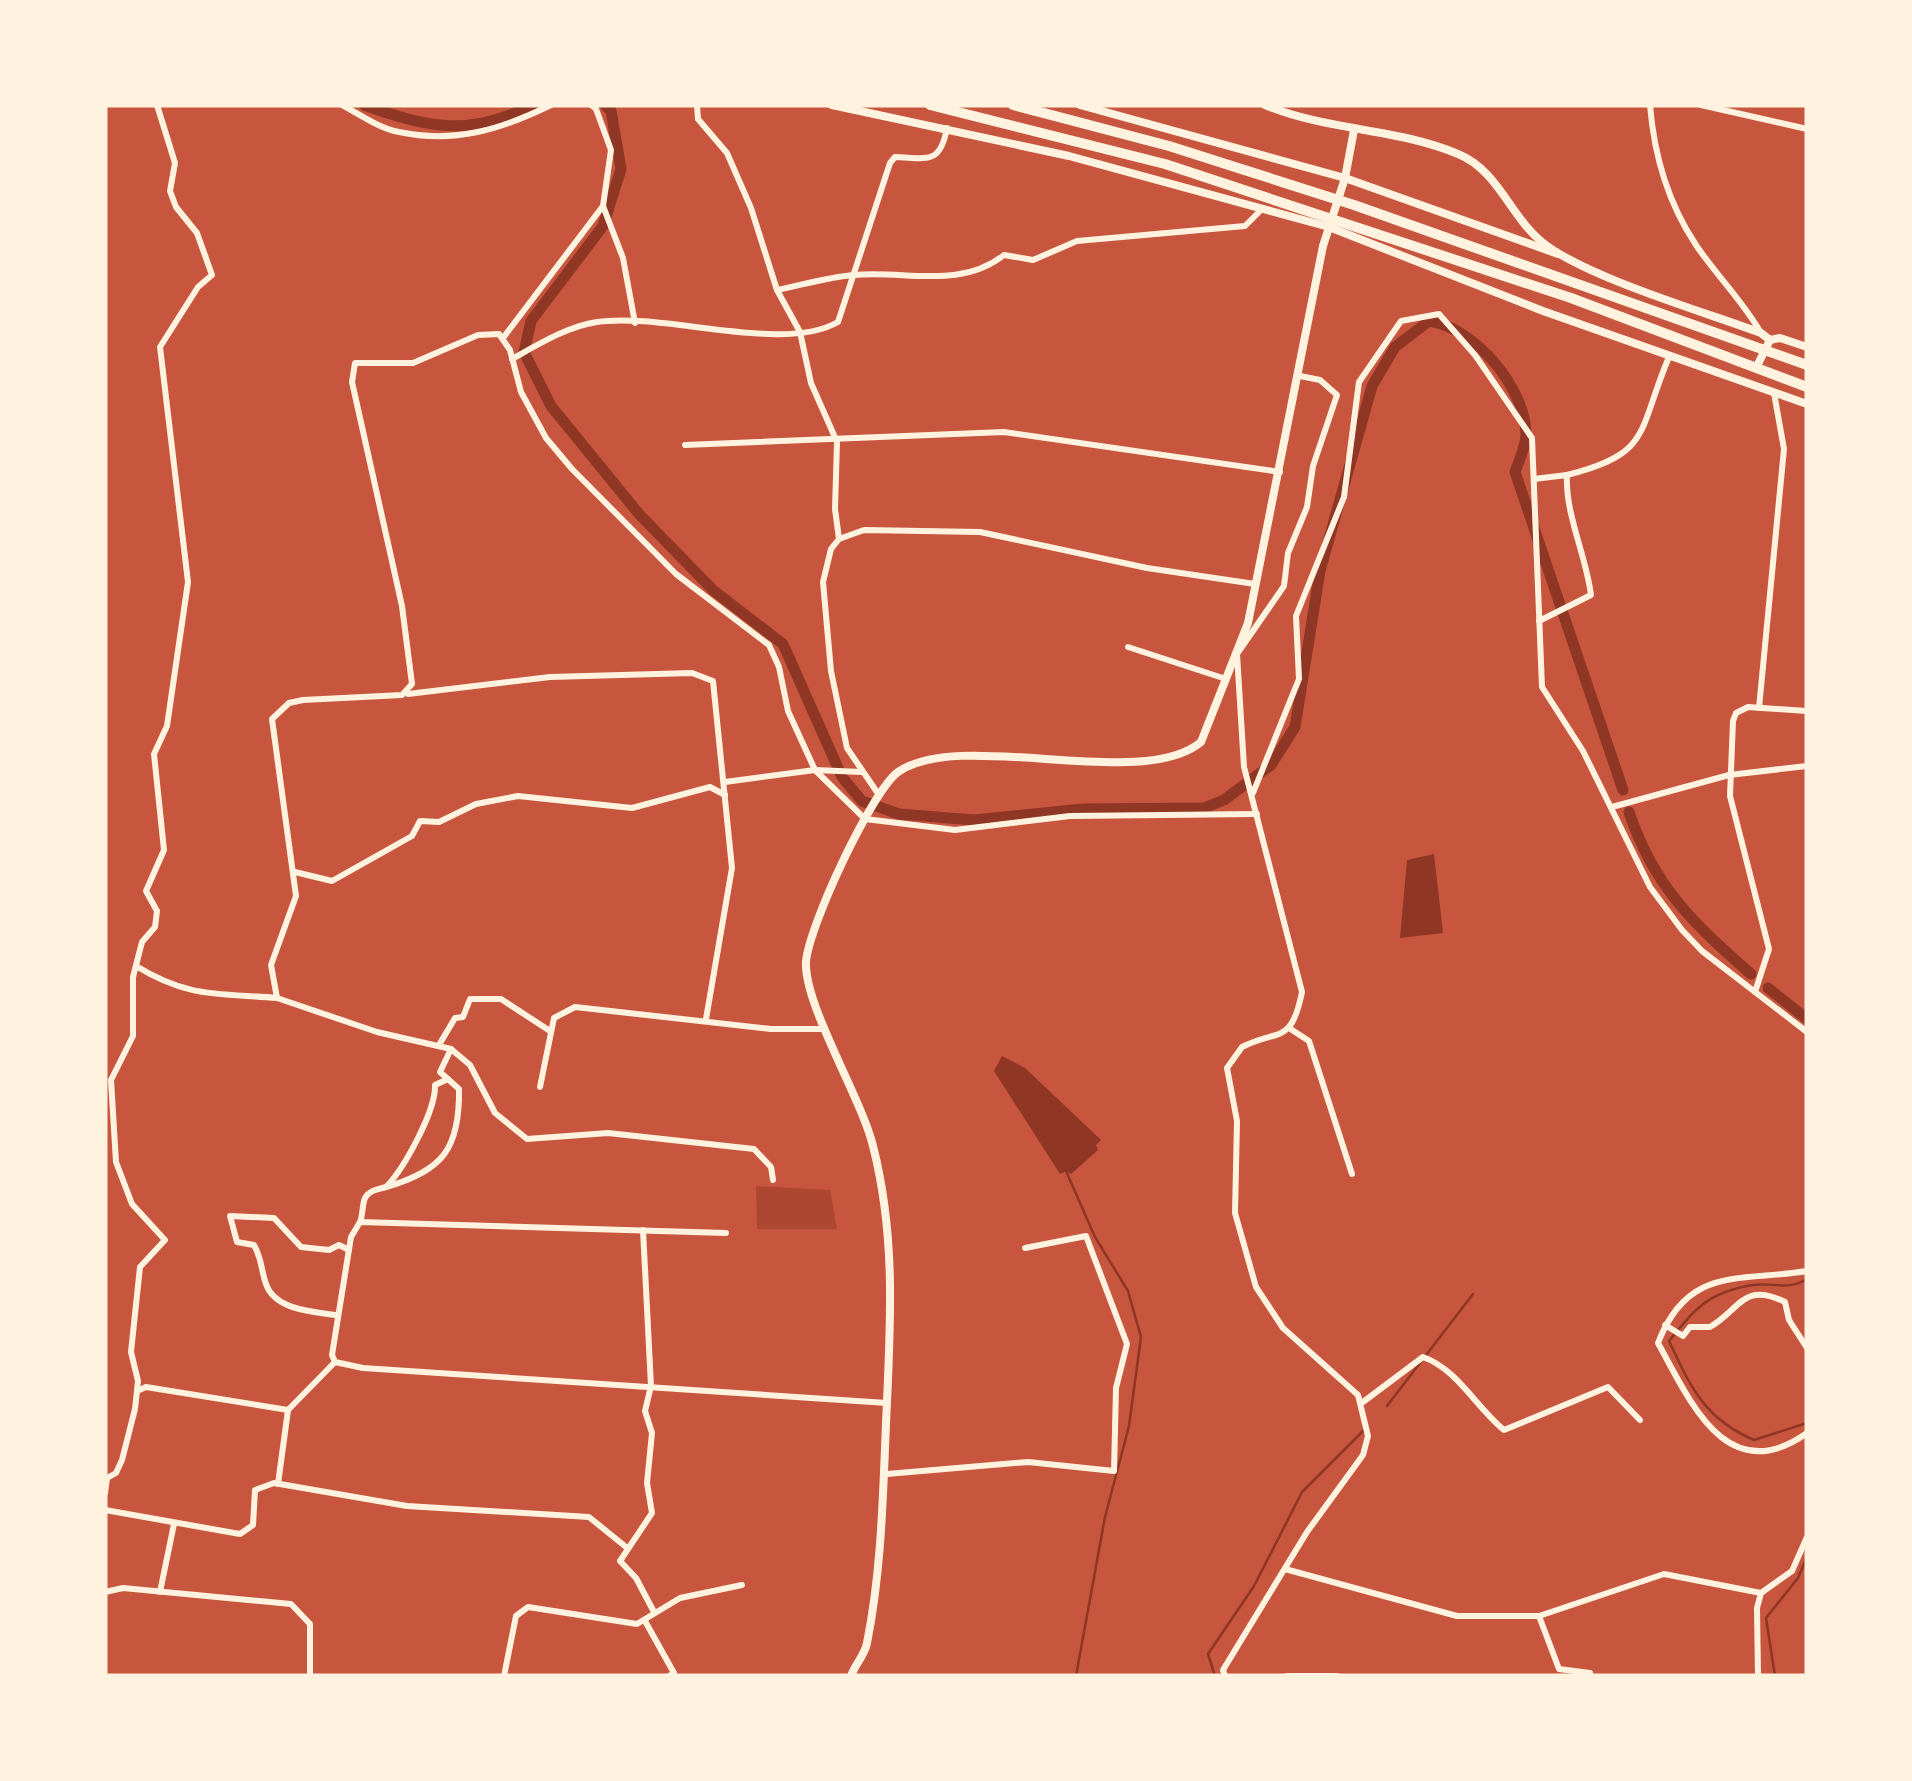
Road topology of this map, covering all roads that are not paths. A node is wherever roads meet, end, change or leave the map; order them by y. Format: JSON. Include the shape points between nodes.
{"nodes":[{"id":1,"x":157,"y":105,"type":"edge"},
{"id":2,"x":342,"y":105,"type":"edge"},
{"id":3,"x":551,"y":105,"type":"edge"},
{"id":4,"x":590,"y":105,"type":"edge"},
{"id":5,"x":697,"y":105,"type":"edge"},
{"id":6,"x":832,"y":105,"type":"edge"},
{"id":7,"x":930,"y":105,"type":"edge"},
{"id":8,"x":1013,"y":105,"type":"edge"},
{"id":9,"x":1080,"y":105,"type":"edge"},
{"id":10,"x":1265,"y":105,"type":"edge"},
{"id":11,"x":1650,"y":105,"type":"edge"},
{"id":12,"x":1701,"y":105,"type":"edge"},
{"id":13,"x":948,"y":127,"type":"junction"},
{"id":14,"x":1807,"y":129,"type":"edge"},
{"id":15,"x":1354,"y":130,"type":"junction"},
{"id":16,"x":1345,"y":178,"type":"junction"},
{"id":17,"x":603,"y":206,"type":"junction"},
{"id":18,"x":1262,"y":209,"type":"junction"},
{"id":19,"x":1329,"y":227,"type":"junction"},
{"id":20,"x":1562,"y":255,"type":"junction"},
{"id":21,"x":855,"y":274,"type":"junction"},
{"id":22,"x":777,"y":290,"type":"junction"},
{"id":23,"x":635,"y":322,"type":"junction"},
{"id":24,"x":800,"y":332,"type":"junction"},
{"id":25,"x":1762,"y":333,"type":"junction"},
{"id":26,"x":503,"y":338,"type":"junction"},
{"id":27,"x":1768,"y":345,"type":"junction"},
{"id":28,"x":1807,"y":347,"type":"edge"},
{"id":29,"x":1669,"y":357,"type":"junction"},
{"id":30,"x":512,"y":359,"type":"junction"},
{"id":31,"x":1807,"y":365,"type":"edge"},
{"id":32,"x":1758,"y":366,"type":"junction"},
{"id":33,"x":1300,"y":376,"type":"junction"},
{"id":34,"x":1807,"y":387,"type":"edge"},
{"id":35,"x":1774,"y":394,"type":"junction"},
{"id":36,"x":1807,"y":404,"type":"edge"},
{"id":37,"x":837,"y":442,"type":"junction"},
{"id":38,"x":686,"y":445,"type":"dead end"},
{"id":39,"x":1280,"y":472,"type":"junction"},
{"id":40,"x":1567,"y":475,"type":"junction"},
{"id":41,"x":1534,"y":480,"type":"junction"},
{"id":42,"x":839,"y":539,"type":"junction"},
{"id":43,"x":1255,"y":584,"type":"junction"},
{"id":44,"x":1539,"y":620,"type":"junction"},
{"id":45,"x":1128,"y":647,"type":"dead end"},
{"id":46,"x":1237,"y":654,"type":"junction"},
{"id":47,"x":1227,"y":679,"type":"junction"},
{"id":48,"x":402,"y":695,"type":"junction"},
{"id":49,"x":1759,"y":708,"type":"junction"},
{"id":50,"x":1807,"y":711,"type":"edge"},
{"id":51,"x":1807,"y":766,"type":"edge"},
{"id":52,"x":815,"y":770,"type":"junction"},
{"id":53,"x":863,"y":772,"type":"junction"},
{"id":54,"x":1729,"y":775,"type":"junction"},
{"id":55,"x":726,"y":782,"type":"junction"},
{"id":56,"x":1252,"y":794,"type":"junction"},
{"id":57,"x":880,"y":795,"type":"junction"},
{"id":58,"x":726,"y":796,"type":"junction"},
{"id":59,"x":1612,"y":807,"type":"junction"},
{"id":60,"x":1257,"y":814,"type":"junction"},
{"id":61,"x":866,"y":817,"type":"junction"},
{"id":62,"x":294,"y":872,"type":"junction"},
{"id":63,"x":136,"y":966,"type":"junction"},
{"id":64,"x":1755,"y":992,"type":"junction"},
{"id":65,"x":277,"y":998,"type":"junction"},
{"id":66,"x":706,"y":1019,"type":"junction"},
{"id":67,"x":1290,"y":1028,"type":"junction"},
{"id":68,"x":1805,"y":1028,"type":"edge"},
{"id":69,"x":826,"y":1029,"type":"junction"},
{"id":70,"x":550,"y":1032,"type":"junction"},
{"id":71,"x":439,"y":1045,"type":"junction"},
{"id":72,"x":451,"y":1049,"type":"junction"},
{"id":73,"x":448,"y":1080,"type":"junction"},
{"id":74,"x":540,"y":1087,"type":"dead end"},
{"id":75,"x":1352,"y":1174,"type":"dead end"},
{"id":76,"x":773,"y":1180,"type":"dead end"},
{"id":77,"x":386,"y":1187,"type":"junction"},
{"id":78,"x":360,"y":1222,"type":"junction"},
{"id":79,"x":643,"y":1230,"type":"junction"},
{"id":80,"x":726,"y":1233,"type":"dead end"},
{"id":81,"x":1025,"y":1248,"type":"dead end"},
{"id":82,"x":348,"y":1250,"type":"junction"},
{"id":83,"x":1807,"y":1270,"type":"edge"},
{"id":84,"x":336,"y":1315,"type":"junction"},
{"id":85,"x":1665,"y":1325,"type":"junction"},
{"id":86,"x":1807,"y":1348,"type":"edge"},
{"id":87,"x":335,"y":1362,"type":"junction"},
{"id":88,"x":651,"y":1386,"type":"junction"},
{"id":89,"x":137,"y":1391,"type":"junction"},
{"id":90,"x":1362,"y":1402,"type":"junction"},
{"id":91,"x":887,"y":1404,"type":"junction"},
{"id":92,"x":288,"y":1410,"type":"junction"},
{"id":93,"x":1640,"y":1420,"type":"dead end"},
{"id":94,"x":1807,"y":1433,"type":"edge"},
{"id":95,"x":887,"y":1474,"type":"junction"},
{"id":96,"x":278,"y":1484,"type":"junction"},
{"id":97,"x":105,"y":1493,"type":"edge"},
{"id":98,"x":105,"y":1510,"type":"edge"},
{"id":99,"x":174,"y":1524,"type":"junction"},
{"id":100,"x":1807,"y":1537,"type":"edge"},
{"id":101,"x":626,"y":1546,"type":"junction"},
{"id":102,"x":1284,"y":1569,"type":"junction"},
{"id":103,"x":742,"y":1585,"type":"dead end"},
{"id":104,"x":105,"y":1592,"type":"edge"},
{"id":105,"x":160,"y":1592,"type":"junction"},
{"id":106,"x":1761,"y":1593,"type":"junction"},
{"id":107,"x":654,"y":1612,"type":"junction"},
{"id":108,"x":1539,"y":1616,"type":"junction"},
{"id":109,"x":646,"y":1621,"type":"junction"},
{"id":110,"x":1590,"y":1673,"type":"dead end"},
{"id":111,"x":310,"y":1676,"type":"edge"},
{"id":112,"x":504,"y":1676,"type":"edge"},
{"id":113,"x":670,"y":1676,"type":"edge"},
{"id":114,"x":851,"y":1676,"type":"edge"},
{"id":115,"x":1225,"y":1676,"type":"edge"},
{"id":116,"x":1287,"y":1676,"type":"edge"},
{"id":117,"x":1338,"y":1676,"type":"edge"},
{"id":118,"x":1758,"y":1676,"type":"edge"}],
"edges":[{"from":1,"to":63,"type":"street","via":[[175,163],[170,192],[197,233],[212,274],[160,348],[188,582],[167,726],[154,754],[164,850],[146,891],[157,911],[155,927],[142,942]]},
{"from":2,"to":3,"type":"street","via":[[397,132],[468,136],[502,129]]},
{"from":4,"to":17,"type":"street","via":[[611,150]]},
{"from":5,"to":22,"type":"street","via":[[698,119],[726,153],[751,208]]},
{"from":6,"to":13,"type":"street"},
{"from":7,"to":32,"type":"highway","via":[[1165,164]]},
{"from":8,"to":27,"type":"highway","via":[[1169,146]]},
{"from":9,"to":16,"type":"street"},
{"from":10,"to":15,"type":"street"},
{"from":11,"to":25,"type":"street","via":[[1668,192],[1695,244]]},
{"from":12,"to":14,"type":"street"},
{"from":13,"to":18,"type":"street"},
{"from":13,"to":21,"type":"street","via":[[936,156],[895,157],[890,163]]},
{"from":15,"to":16,"type":"street"},
{"from":15,"to":20,"type":"street","via":[[1472,161],[1524,224]]},
{"from":16,"to":19,"type":"street"},
{"from":16,"to":20,"type":"street"},
{"from":17,"to":23,"type":"street","via":[[623,258]]},
{"from":17,"to":26,"type":"street"},
{"from":18,"to":19,"type":"street"},
{"from":18,"to":21,"type":"street","via":[[1245,226],[1077,241],[1033,260],[1004,255],[990,266],[945,278]]},
{"from":19,"to":29,"type":"street"},
{"from":19,"to":33,"type":"street"},
{"from":20,"to":25,"type":"street"},
{"from":21,"to":22,"type":"street"},
{"from":21,"to":24,"type":"street","via":[[838,322]]},
{"from":22,"to":24,"type":"street"},
{"from":23,"to":24,"type":"street"},
{"from":23,"to":30,"type":"street","via":[[596,322]]},
{"from":24,"to":37,"type":"street","via":[[811,383]]},
{"from":25,"to":27,"type":"street"},
{"from":26,"to":30,"type":"street"},
{"from":26,"to":48,"type":"street","via":[[489,332],[413,363],[366,360],[352,366],[407,636],[412,684]]},
{"from":27,"to":28,"type":"street","via":[[1780,338]]},
{"from":27,"to":31,"type":"highway"},
{"from":27,"to":32,"type":"street"},
{"from":29,"to":35,"type":"street"},
{"from":29,"to":40,"type":"street","via":[[1633,448],[1608,464]]},
{"from":30,"to":52,"type":"street","via":[[546,438],[572,469],[676,574],[768,645]]},
{"from":32,"to":34,"type":"highway"},
{"from":33,"to":39,"type":"street"},
{"from":33,"to":46,"type":"street","via":[[1320,380],[1337,395],[1284,586]]},
{"from":35,"to":36,"type":"street"},
{"from":35,"to":49,"type":"street","via":[[1784,450]]},
{"from":37,"to":38,"type":"street"},
{"from":37,"to":39,"type":"street","via":[[1004,432]]},
{"from":37,"to":42,"type":"street"},
{"from":39,"to":43,"type":"street"},
{"from":40,"to":41,"type":"street"},
{"from":40,"to":44,"type":"street","via":[[1566,497],[1591,595]]},
{"from":41,"to":44,"type":"street"},
{"from":41,"to":56,"type":"street","via":[[1532,438],[1475,354],[1439,314],[1401,321],[1359,382],[1344,497],[1296,616],[1299,679]]},
{"from":42,"to":43,"type":"street","via":[[864,530],[980,532]]},
{"from":42,"to":53,"type":"street","via":[[823,582],[830,670],[847,748]]},
{"from":43,"to":46,"type":"street"},
{"from":44,"to":59,"type":"street","via":[[1542,686]]},
{"from":45,"to":47,"type":"street"},
{"from":46,"to":47,"type":"street"},
{"from":46,"to":56,"type":"street","via":[[1244,767]]},
{"from":47,"to":57,"type":"street","via":[[1202,742],[1179,756],[937,760],[897,773]]},
{"from":48,"to":55,"type":"street","via":[[550,677],[706,676],[717,688]]},
{"from":48,"to":62,"type":"street","via":[[303,700],[272,719]]},
{"from":49,"to":50,"type":"street"},
{"from":49,"to":54,"type":"street","via":[[1736,713]]},
{"from":51,"to":54,"type":"street"},
{"from":52,"to":53,"type":"street"},
{"from":52,"to":55,"type":"street"},
{"from":52,"to":61,"type":"street"},
{"from":53,"to":57,"type":"street"},
{"from":54,"to":59,"type":"street"},
{"from":54,"to":64,"type":"street","via":[[1769,949]]},
{"from":55,"to":58,"type":"street"},
{"from":56,"to":60,"type":"street"},
{"from":57,"to":61,"type":"street"},
{"from":58,"to":62,"type":"street","via":[[710,787],[632,808],[508,797],[439,822],[420,821],[412,836],[332,880]]},
{"from":58,"to":66,"type":"street","via":[[732,868]]},
{"from":59,"to":64,"type":"street","via":[[1650,887],[1682,930]]},
{"from":60,"to":61,"type":"street","via":[[1070,816],[955,830]]},
{"from":60,"to":67,"type":"street","via":[[1302,992]]},
{"from":61,"to":69,"type":"street","via":[[813,930],[806,961]]},
{"from":62,"to":65,"type":"street","via":[[296,896],[270,965]]},
{"from":63,"to":65,"type":"street","via":[[188,992]]},
{"from":63,"to":89,"type":"street","via":[[133,1036],[111,1080],[116,1162],[132,1204],[165,1240],[140,1267],[132,1352]]},
{"from":64,"to":68,"type":"street"},
{"from":65,"to":71,"type":"street"},
{"from":66,"to":69,"type":"street"},
{"from":66,"to":70,"type":"street","via":[[576,1007],[561,1010]]},
{"from":67,"to":75,"type":"street","via":[[1309,1042]]},
{"from":67,"to":90,"type":"street","via":[[1242,1046],[1226,1068],[1237,1121],[1235,1214],[1268,1310]]},
{"from":69,"to":91,"type":"street","via":[[871,1138],[886,1204],[892,1269]]},
{"from":70,"to":71,"type":"street","via":[[502,999],[470,999]]},
{"from":70,"to":74,"type":"street"},
{"from":71,"to":72,"type":"street"},
{"from":72,"to":73,"type":"street","via":[[440,1072]]},
{"from":72,"to":76,"type":"street","via":[[470,1065],[495,1113],[527,1138],[608,1133],[754,1149],[771,1167]]},
{"from":73,"to":77,"type":"street","via":[[435,1085],[424,1128]]},
{"from":73,"to":77,"type":"street","via":[[459,1089],[448,1154],[429,1170]]},
{"from":77,"to":78,"type":"street","via":[[365,1198]]},
{"from":78,"to":79,"type":"street"},
{"from":78,"to":82,"type":"street"},
{"from":79,"to":80,"type":"street"},
{"from":79,"to":88,"type":"street"},
{"from":81,"to":95,"type":"street","via":[[1086,1236],[1126,1344],[1116,1388],[1114,1471],[1028,1462]]},
{"from":82,"to":84,"type":"street"},
{"from":82,"to":84,"type":"street","via":[[301,1247],[274,1218],[230,1216],[237,1242],[254,1246],[277,1299]]},
{"from":83,"to":85,"type":"street","via":[[1731,1276],[1690,1292]]},
{"from":84,"to":87,"type":"street"},
{"from":85,"to":86,"type":"street","via":[[1676,1334],[1710,1327],[1742,1298],[1765,1293],[1785,1302]]},
{"from":85,"to":94,"type":"street","via":[[1658,1343],[1699,1418],[1714,1432],[1759,1451]]},
{"from":87,"to":88,"type":"street"},
{"from":87,"to":92,"type":"street"},
{"from":88,"to":91,"type":"street"},
{"from":88,"to":101,"type":"street","via":[[645,1411],[652,1433],[652,1513]]},
{"from":89,"to":92,"type":"street"},
{"from":89,"to":97,"type":"street","via":[[122,1460]]},
{"from":90,"to":93,"type":"street","via":[[1424,1358],[1445,1365],[1504,1430],[1608,1388]]},
{"from":90,"to":102,"type":"street","via":[[1368,1436],[1363,1455]]},
{"from":91,"to":95,"type":"street"},
{"from":92,"to":96,"type":"street"},
{"from":95,"to":114,"type":"street","via":[[867,1648]]},
{"from":96,"to":99,"type":"street","via":[[255,1490],[253,1525],[240,1534]]},
{"from":96,"to":101,"type":"street","via":[[408,1506],[588,1518]]},
{"from":98,"to":99,"type":"street"},
{"from":99,"to":105,"type":"street"},
{"from":100,"to":106,"type":"street","via":[[1792,1572]]},
{"from":101,"to":107,"type":"street","via":[[620,1561]]},
{"from":102,"to":108,"type":"street","via":[[1457,1616]]},
{"from":102,"to":115,"type":"street"},
{"from":103,"to":107,"type":"street","via":[[680,1598]]},
{"from":104,"to":105,"type":"street"},
{"from":105,"to":111,"type":"street","via":[[291,1604],[310,1624]]},
{"from":106,"to":108,"type":"street","via":[[1664,1574]]},
{"from":106,"to":118,"type":"street"},
{"from":107,"to":109,"type":"street"},
{"from":108,"to":110,"type":"street","via":[[1558,1669]]},
{"from":109,"to":112,"type":"street","via":[[626,1625],[528,1607],[516,1616]]},
{"from":109,"to":113,"type":"street","via":[[666,1652]]},
{"from":116,"to":117,"type":"street"}]}
